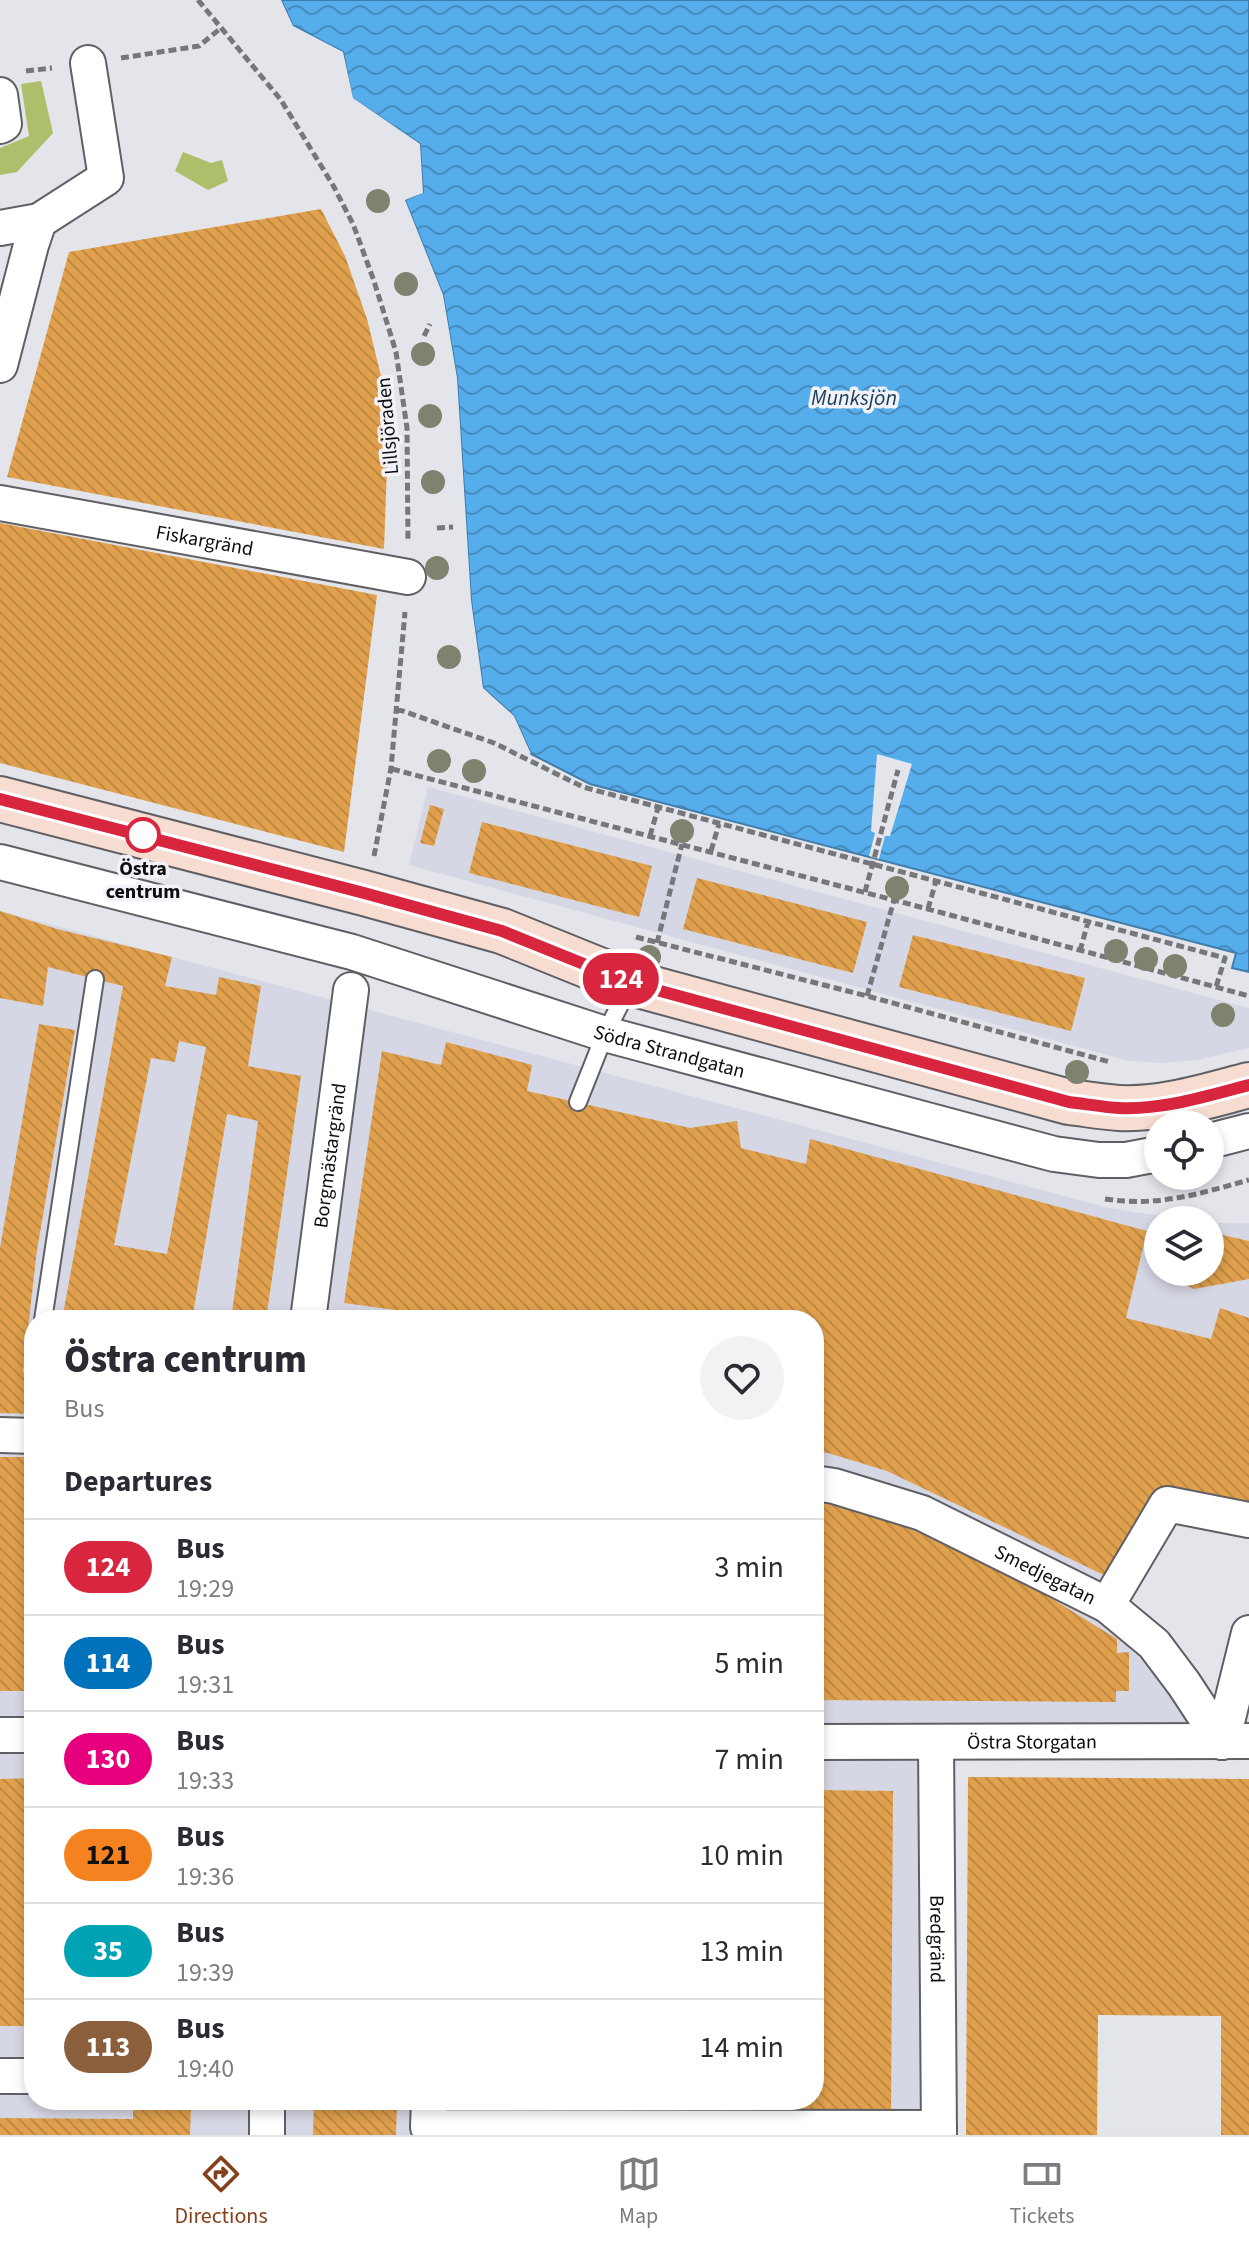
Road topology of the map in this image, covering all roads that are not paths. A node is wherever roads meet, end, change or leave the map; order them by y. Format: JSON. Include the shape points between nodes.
{"nodes":[{"id":1,"x":88,"y":63,"type":"dead end"},
{"id":2,"x":0,"y":95,"type":"edge"},
{"id":3,"x":0,"y":126,"type":"edge"},
{"id":4,"x":0,"y":228,"type":"edge"},
{"id":5,"x":35,"y":233,"type":"junction"},
{"id":6,"x":0,"y":365,"type":"edge"},
{"id":7,"x":0,"y":503,"type":"edge"},
{"id":8,"x":408,"y":577,"type":"road end"},
{"id":9,"x":0,"y":799,"type":"edge"},
{"id":10,"x":0,"y":862,"type":"edge"},
{"id":11,"x":95,"y":979,"type":"dead end"},
{"id":12,"x":631,"y":983,"type":"junction"},
{"id":13,"x":351,"y":990,"type":"dead end"},
{"id":14,"x":605,"y":1034,"type":"junction"},
{"id":15,"x":1249,"y":1085,"type":"edge"},
{"id":16,"x":578,"y":1102,"type":"dead end"},
{"id":17,"x":1249,"y":1131,"type":"edge"},
{"id":18,"x":1224,"y":1137,"type":"edge"},
{"id":19,"x":1144,"y":1157,"type":"edge"},
{"id":20,"x":45,"y":1310,"type":"edge"},
{"id":21,"x":309,"y":1310,"type":"edge"},
{"id":22,"x":0,"y":1435,"type":"edge"},
{"id":23,"x":24,"y":1436,"type":"edge"},
{"id":24,"x":824,"y":1484,"type":"edge"},
{"id":25,"x":1249,"y":1520,"type":"edge"},
{"id":26,"x":1107,"y":1605,"type":"junction"},
{"id":27,"x":1249,"y":1633,"type":"edge"},
{"id":28,"x":0,"y":1735,"type":"edge"},
{"id":29,"x":24,"y":1735,"type":"edge"},
{"id":30,"x":824,"y":1742,"type":"edge"},
{"id":31,"x":1236,"y":1742,"type":"edge"},
{"id":32,"x":936,"y":1743,"type":"junction"},
{"id":33,"x":0,"y":2076,"type":"edge"},
{"id":34,"x":24,"y":2076,"type":"edge"},
{"id":35,"x":267,"y":2110,"type":"edge"},
{"id":36,"x":429,"y":2110,"type":"edge"},
{"id":37,"x":939,"y":2131,"type":"edge"},
{"id":38,"x":267,"y":2135,"type":"edge"}],
"edges":[{"from":1,"to":5,"type":"street","via":[[106,178]]},
{"from":2,"to":3,"type":"street"},
{"from":4,"to":5,"type":"street"},
{"from":5,"to":6,"type":"street"},
{"from":7,"to":8,"type":"street","name":"Fiskargränd"},
{"from":9,"to":12,"type":"street","via":[[502,931]]},
{"from":10,"to":14,"type":"street","name":"Södra Strandgatan","via":[[111,899],[352,952]]},
{"from":11,"to":20,"type":"lane"},
{"from":12,"to":14,"type":"lane"},
{"from":12,"to":15,"type":"street","via":[[1069,1102],[1156,1106]]},
{"from":13,"to":21,"type":"street","name":"Borgmästargränd"},
{"from":14,"to":16,"type":"lane"},
{"from":14,"to":19,"type":"street","name":"Södra Strandgatan","via":[[1054,1154],[1099,1160]]},
{"from":17,"to":18,"type":"street"},
{"from":22,"to":23,"type":"street"},
{"from":24,"to":26,"type":"street","name":"Smedjegatan","via":[[922,1513]]},
{"from":25,"to":26,"type":"street","via":[[1167,1504]]},
{"from":26,"to":31,"type":"street","name":"Smedjegatan","via":[[1154,1644]]},
{"from":27,"to":31,"type":"street"},
{"from":28,"to":29,"type":"street"},
{"from":30,"to":32,"type":"street","name":"Östra Storgatan"},
{"from":31,"to":32,"type":"street","name":"Östra Storgatan"},
{"from":32,"to":37,"type":"street","name":"Bredgränd"},
{"from":33,"to":34,"type":"street"},
{"from":35,"to":38,"type":"street"},
{"from":36,"to":37,"type":"street","via":[[428,2127]]}]}
